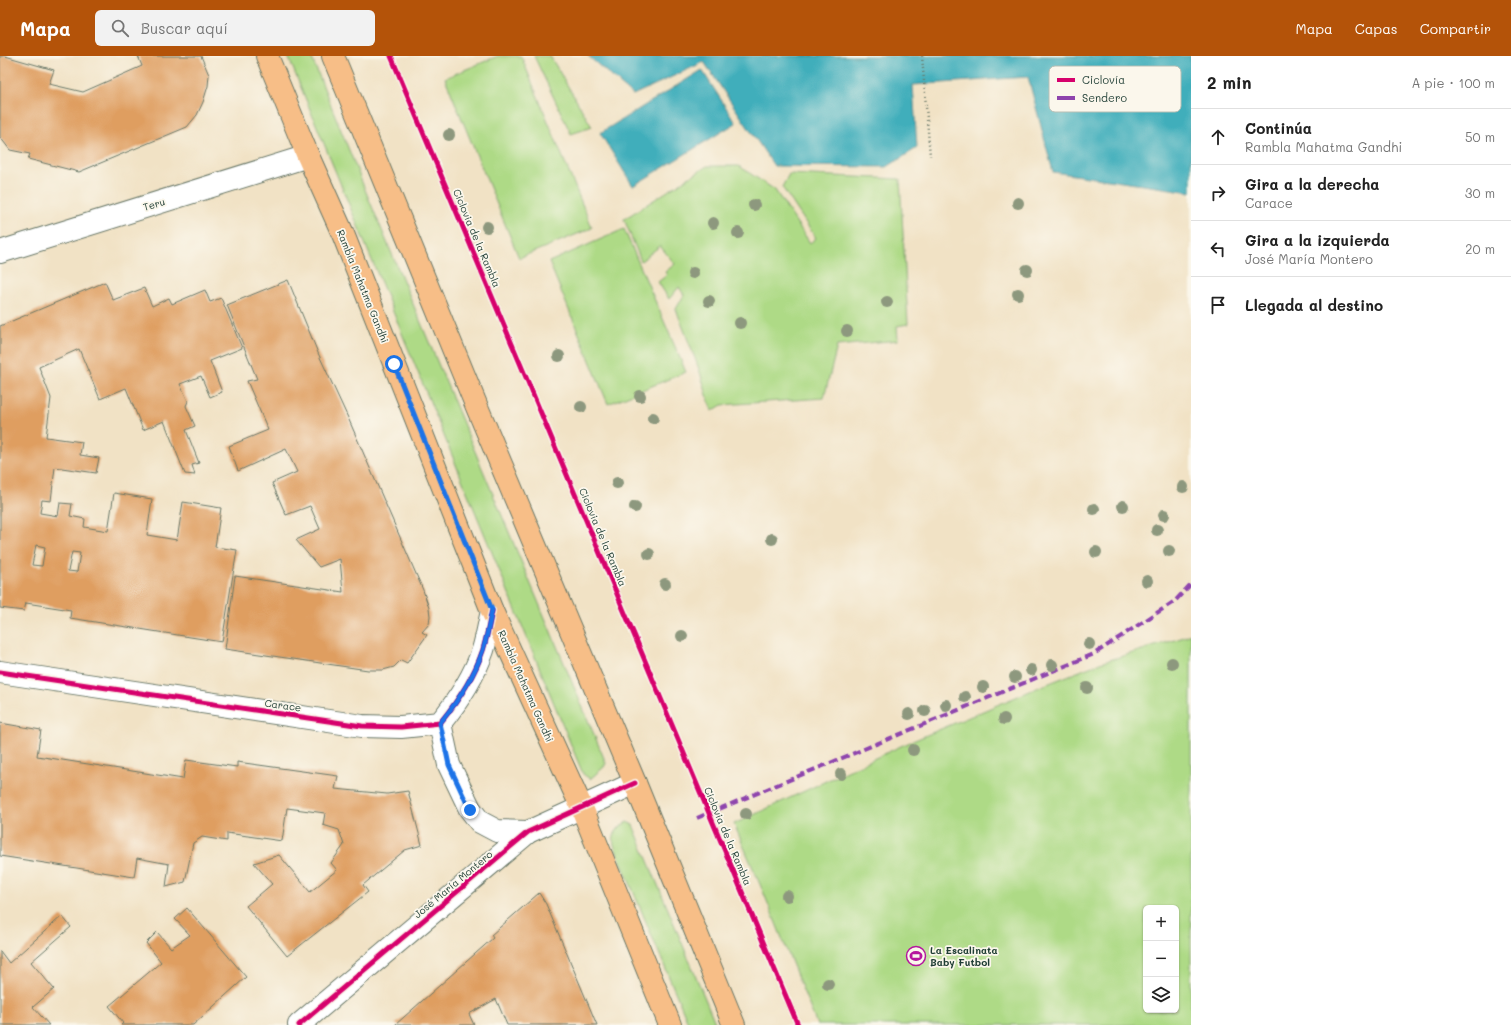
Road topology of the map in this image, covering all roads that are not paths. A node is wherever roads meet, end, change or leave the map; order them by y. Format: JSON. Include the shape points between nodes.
{"nodes":[{"id":1,"x":267,"y":56,"type":"edge"},
{"id":2,"x":333,"y":56,"type":"edge"},
{"id":3,"x":308,"y":156,"type":"junction"},
{"id":4,"x":0,"y":252,"type":"edge"},
{"id":5,"x":492,"y":610,"type":"junction"},
{"id":6,"x":0,"y":672,"type":"edge"},
{"id":7,"x":440,"y":723,"type":"junction"},
{"id":8,"x":635,"y":783,"type":"junction"},
{"id":9,"x":582,"y":808,"type":"junction"},
{"id":10,"x":528,"y":832,"type":"junction"},
{"id":11,"x":299,"y":1025,"type":"edge"},
{"id":12,"x":670,"y":1025,"type":"edge"},
{"id":13,"x":734,"y":1025,"type":"edge"}],
"edges":[{"from":1,"to":3,"type":"main road","name":"Rambla Mahatma Gandhi"},
{"from":2,"to":8,"type":"main road"},
{"from":3,"to":4,"type":"street","name":"Teru"},
{"from":3,"to":5,"type":"main road","name":"Rambla Mahatma Gandhi","via":[[343,234]]},
{"from":5,"to":7,"type":"street","via":[[483,651],[456,704]]},
{"from":5,"to":9,"type":"main road","name":"Rambla Mahatma Gandhi"},
{"from":6,"to":7,"type":"street","name":"Carace","via":[[362,726],[401,727]]},
{"from":7,"to":10,"type":"street","name":"José María Montero","via":[[449,765],[476,818],[497,831]]},
{"from":8,"to":9,"type":"street","name":"José María Montero"},
{"from":8,"to":13,"type":"main road"},
{"from":9,"to":10,"type":"street","name":"José María Montero"},
{"from":9,"to":12,"type":"main road","name":"Rambla Mahatma Gandhi"},
{"from":10,"to":11,"type":"street","name":"José María Montero"}]}
